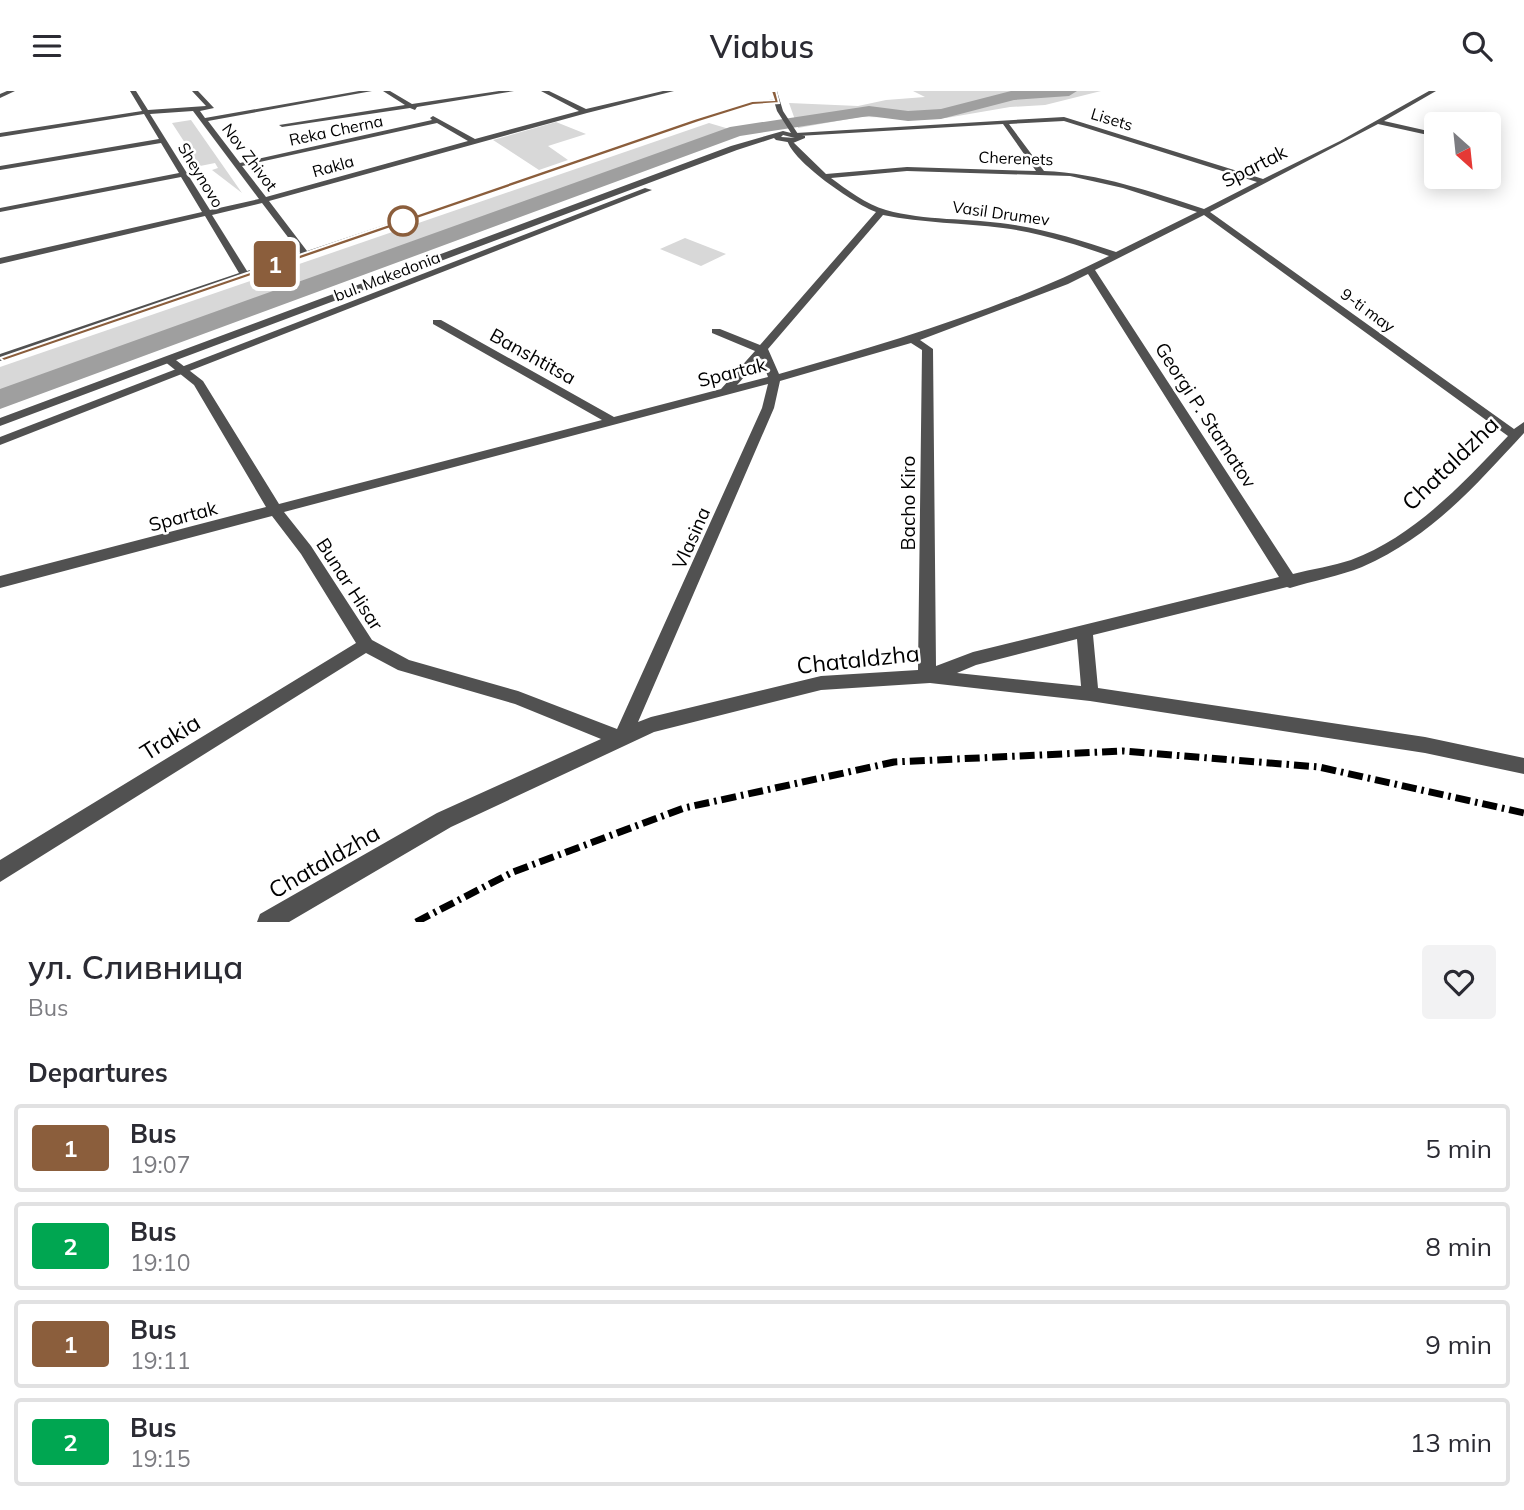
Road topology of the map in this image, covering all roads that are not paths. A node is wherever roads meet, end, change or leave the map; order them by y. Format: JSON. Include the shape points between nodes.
{"nodes":[{"id":1,"x":11,"y":91,"type":"edge"},
{"id":2,"x":133,"y":91,"type":"edge"},
{"id":3,"x":195,"y":91,"type":"edge"},
{"id":4,"x":369,"y":91,"type":"edge"},
{"id":5,"x":386,"y":91,"type":"edge"},
{"id":6,"x":511,"y":91,"type":"edge"},
{"id":7,"x":544,"y":91,"type":"edge"},
{"id":8,"x":671,"y":91,"type":"edge"},
{"id":9,"x":774,"y":91,"type":"edge"},
{"id":10,"x":1433,"y":91,"type":"edge"},
{"id":11,"x":0,"y":94,"type":"edge"},
{"id":12,"x":413,"y":106,"type":"junction"},
{"id":13,"x":779,"y":106,"type":"junction"},
{"id":14,"x":211,"y":108,"type":"junction"},
{"id":15,"x":195,"y":110,"type":"junction"},
{"id":16,"x":585,"y":111,"type":"junction"},
{"id":17,"x":146,"y":113,"type":"junction"},
{"id":18,"x":220,"y":117,"type":"junction"},
{"id":19,"x":204,"y":120,"type":"junction"},
{"id":20,"x":439,"y":121,"type":"junction"},
{"id":21,"x":1377,"y":122,"type":"junction"},
{"id":22,"x":1005,"y":123,"type":"junction"},
{"id":23,"x":282,"y":125,"type":"dead end"},
{"id":24,"x":1424,"y":132,"type":"edge"},
{"id":25,"x":0,"y":135,"type":"edge"},
{"id":26,"x":789,"y":135,"type":"junction"},
{"id":27,"x":164,"y":140,"type":"junction"},
{"id":28,"x":474,"y":142,"type":"junction"},
{"id":29,"x":239,"y":165,"type":"junction"},
{"id":30,"x":0,"y":168,"type":"edge"},
{"id":31,"x":1041,"y":172,"type":"junction"},
{"id":32,"x":185,"y":174,"type":"junction"},
{"id":33,"x":824,"y":176,"type":"junction"},
{"id":34,"x":1263,"y":181,"type":"junction"},
{"id":35,"x":265,"y":200,"type":"junction"},
{"id":36,"x":0,"y":210,"type":"edge"},
{"id":37,"x":1203,"y":211,"type":"junction"},
{"id":38,"x":881,"y":212,"type":"junction"},
{"id":39,"x":208,"y":213,"type":"junction"},
{"id":40,"x":305,"y":254,"type":"junction"},
{"id":41,"x":1115,"y":255,"type":"junction"},
{"id":42,"x":0,"y":261,"type":"edge"},
{"id":43,"x":1089,"y":268,"type":"junction"},
{"id":44,"x":245,"y":275,"type":"junction"},
{"id":45,"x":437,"y":322,"type":"dead end"},
{"id":46,"x":716,"y":331,"type":"dead end"},
{"id":47,"x":912,"y":339,"type":"junction"},
{"id":48,"x":763,"y":350,"type":"junction"},
{"id":49,"x":0,"y":358,"type":"edge"},
{"id":50,"x":168,"y":359,"type":"junction"},
{"id":51,"x":184,"y":369,"type":"junction"},
{"id":52,"x":775,"y":379,"type":"junction"},
{"id":53,"x":726,"y":392,"type":"junction"},
{"id":54,"x":612,"y":421,"type":"junction"},
{"id":55,"x":0,"y":422,"type":"edge"},
{"id":56,"x":1520,"y":430,"type":"edge"},
{"id":57,"x":0,"y":441,"type":"edge"},
{"id":58,"x":275,"y":510,"type":"junction"},
{"id":59,"x":0,"y":582,"type":"edge"},
{"id":60,"x":1290,"y":582,"type":"junction"},
{"id":61,"x":1085,"y":633,"type":"junction"},
{"id":62,"x":366,"y":645,"type":"junction"},
{"id":63,"x":927,"y":677,"type":"junction"},
{"id":64,"x":1090,"y":694,"type":"junction"},
{"id":65,"x":622,"y":739,"type":"junction"},
{"id":66,"x":1524,"y":766,"type":"edge"},
{"id":67,"x":0,"y":872,"type":"edge"},
{"id":68,"x":268,"y":922,"type":"edge"}],
"edges":[{"from":1,"to":11,"type":"street"},
{"from":2,"to":17,"type":"street","name":"Sheynovo"},
{"from":3,"to":14,"type":"street","name":"Nov Zhivot"},
{"from":4,"to":18,"type":"street"},
{"from":5,"to":12,"type":"street"},
{"from":6,"to":12,"type":"street"},
{"from":7,"to":16,"type":"street"},
{"from":8,"to":16,"type":"street","name":"Rakla"},
{"from":9,"to":13,"type":"street"},
{"from":10,"to":21,"type":"street","name":"Spartak"},
{"from":12,"to":20,"type":"street"},
{"from":12,"to":23,"type":"street"},
{"from":13,"to":26,"type":"street"},
{"from":13,"to":40,"type":"street","via":[[752,103]]},
{"from":14,"to":15,"type":"street","name":"Nov Zhivot"},
{"from":14,"to":18,"type":"street"},
{"from":15,"to":17,"type":"street"},
{"from":15,"to":19,"type":"street","name":"Nov Zhivot"},
{"from":16,"to":28,"type":"street","name":"Rakla"},
{"from":17,"to":25,"type":"street"},
{"from":17,"to":27,"type":"street","name":"Sheynovo"},
{"from":18,"to":19,"type":"street"},
{"from":19,"to":29,"type":"street","name":"Nov Zhivot"},
{"from":20,"to":28,"type":"street"},
{"from":20,"to":29,"type":"street","name":"Reka Cherna"},
{"from":21,"to":24,"type":"street"},
{"from":21,"to":34,"type":"street","name":"Spartak"},
{"from":22,"to":26,"type":"street","name":"Lisets"},
{"from":22,"to":31,"type":"street"},
{"from":22,"to":34,"type":"street","name":"Lisets","via":[[1064,119]]},
{"from":26,"to":33,"type":"street","via":[[800,157]]},
{"from":26,"to":50,"type":"street","name":"bul. Makedonia","via":[[722,153]]},
{"from":26,"to":51,"type":"street","name":"bul. Makedonia"},
{"from":27,"to":30,"type":"street"},
{"from":27,"to":32,"type":"street","name":"Sheynovo"},
{"from":28,"to":35,"type":"street","name":"Rakla"},
{"from":29,"to":35,"type":"street","name":"Nov Zhivot"},
{"from":31,"to":33,"type":"street","name":"Cherenets","via":[[907,169]]},
{"from":31,"to":37,"type":"street","name":"Cherenets","via":[[1090,177]]},
{"from":32,"to":36,"type":"street"},
{"from":32,"to":39,"type":"street","name":"Sheynovo"},
{"from":33,"to":38,"type":"street"},
{"from":34,"to":37,"type":"street","name":"Spartak"},
{"from":35,"to":39,"type":"street","name":"Rakla"},
{"from":35,"to":40,"type":"street","name":"Nov Zhivot"},
{"from":37,"to":41,"type":"street","name":"Spartak"},
{"from":37,"to":56,"type":"street","name":"9-ti may"},
{"from":38,"to":41,"type":"street","name":"Vasil Drumev","via":[[1007,226],[1060,236]]},
{"from":38,"to":48,"type":"street"},
{"from":39,"to":42,"type":"street","name":"Rakla"},
{"from":39,"to":44,"type":"street","name":"Sheynovo"},
{"from":40,"to":44,"type":"street"},
{"from":41,"to":43,"type":"street","name":"Spartak"},
{"from":43,"to":47,"type":"street","name":"Spartak","via":[[1065,282]]},
{"from":43,"to":60,"type":"street","name":"Georgi P. Stamatov"},
{"from":44,"to":49,"type":"street"},
{"from":45,"to":54,"type":"street","name":"Banshtitsa"},
{"from":46,"to":48,"type":"street"},
{"from":47,"to":52,"type":"street","name":"Spartak"},
{"from":47,"to":63,"type":"street","name":"Bacho Kiro","via":[[928,349]]},
{"from":48,"to":52,"type":"street"},
{"from":48,"to":53,"type":"street"},
{"from":50,"to":51,"type":"street","name":"Bunar Hisar"},
{"from":50,"to":55,"type":"street","name":"bul. Makedonia"},
{"from":51,"to":57,"type":"street","name":"bul. Makedonia"},
{"from":51,"to":58,"type":"street","name":"Bunar Hisar","via":[[199,383]]},
{"from":52,"to":53,"type":"street","name":"Spartak"},
{"from":52,"to":65,"type":"street","name":"Vlasina","via":[[768,408]]},
{"from":53,"to":54,"type":"street","name":"Spartak"},
{"from":54,"to":58,"type":"street","name":"Spartak"},
{"from":56,"to":60,"type":"street","name":"Chataldzha","via":[[1453,501],[1403,540],[1355,564]]},
{"from":58,"to":59,"type":"street","name":"Spartak"},
{"from":58,"to":62,"type":"street","name":"Bunar Hisar"},
{"from":60,"to":61,"type":"street","name":"Chataldzha"},
{"from":61,"to":63,"type":"street","name":"Chataldzha","via":[[973,659]]},
{"from":61,"to":64,"type":"street"},
{"from":62,"to":65,"type":"street","name":"Bunar Hisar","via":[[404,664],[518,698]]},
{"from":62,"to":67,"type":"street","name":"Trakia"},
{"from":63,"to":64,"type":"street"},
{"from":63,"to":65,"type":"street","name":"Chataldzha","via":[[821,683],[651,725]]},
{"from":64,"to":66,"type":"street","via":[[1425,745]]},
{"from":65,"to":68,"type":"street","name":"Chataldzha","via":[[444,821]]}]}
